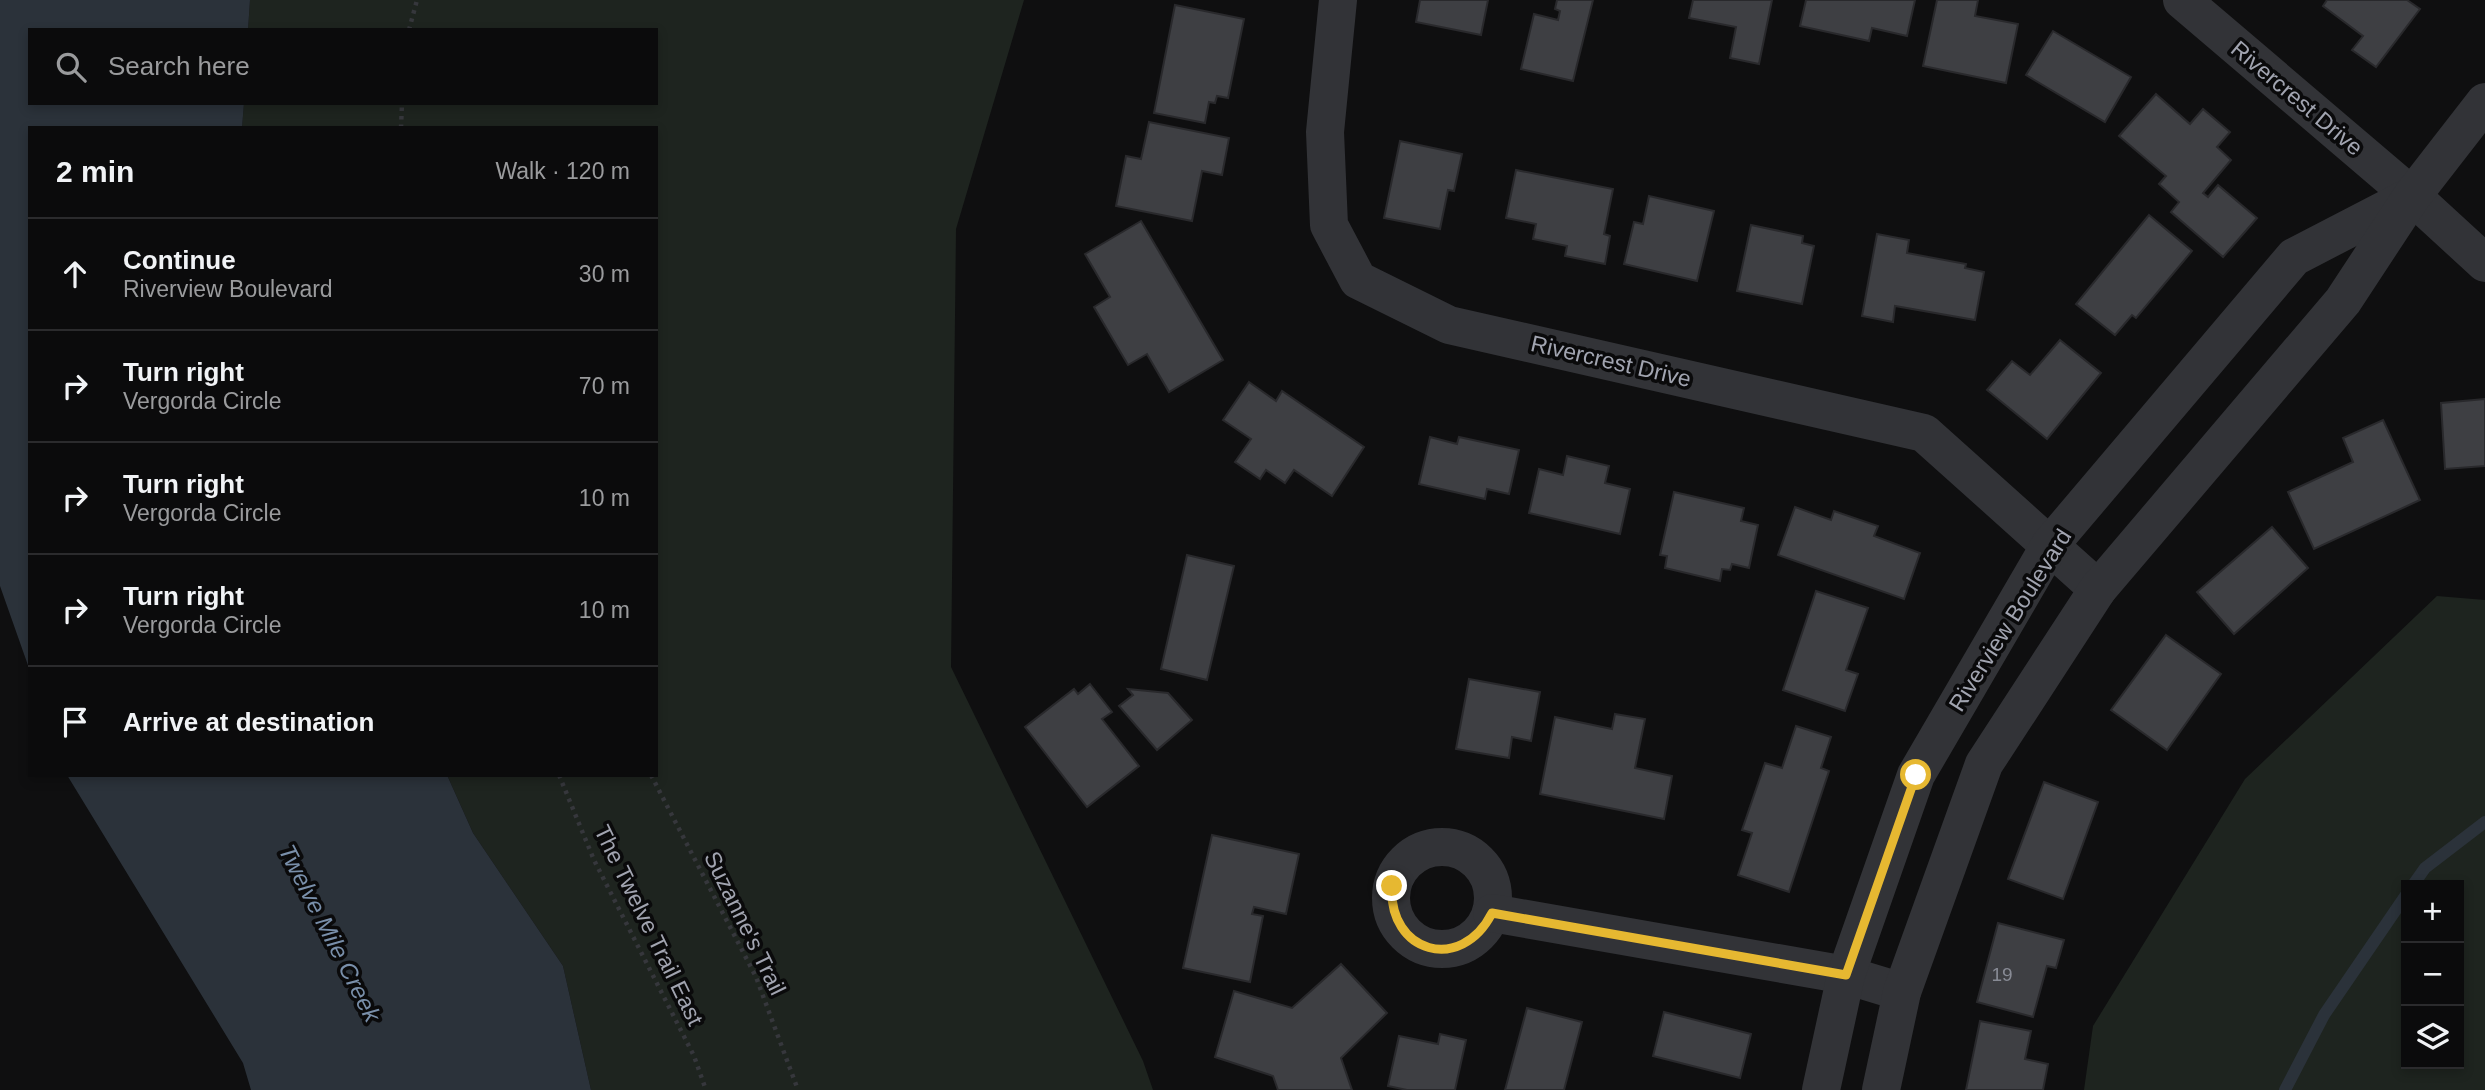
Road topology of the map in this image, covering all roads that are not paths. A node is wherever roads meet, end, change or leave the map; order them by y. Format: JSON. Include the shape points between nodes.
{"nodes":[{"id":1,"x":1338,"y":0,"type":"edge"},
{"id":2,"x":2182,"y":0,"type":"edge"},
{"id":3,"x":2485,"y":102,"type":"edge"},
{"id":4,"x":2412,"y":195,"type":"junction"},
{"id":5,"x":2485,"y":264,"type":"edge"},
{"id":6,"x":2050,"y":545,"type":"junction"},
{"id":7,"x":2098,"y":589,"type":"junction"},
{"id":8,"x":1492,"y":913,"type":"dead end"},
{"id":9,"x":1846,"y":975,"type":"junction"},
{"id":10,"x":1902,"y":992,"type":"junction"},
{"id":11,"x":1821,"y":1090,"type":"edge"},
{"id":12,"x":1881,"y":1090,"type":"edge"}],
"edges":[{"from":1,"to":6,"type":"street","name":"Rivercrest Drive","via":[[1325,132],[1329,225],[1359,280],[1449,325],[1924,433]]},
{"from":2,"to":4,"type":"street","name":"Rivercrest Drive"},
{"from":3,"to":4,"type":"street"},
{"from":4,"to":5,"type":"street"},
{"from":4,"to":6,"type":"street","name":"Riverview Boulevard","via":[[2294,257]]},
{"from":4,"to":7,"type":"street","via":[[2343,301]]},
{"from":6,"to":7,"type":"street","name":"Rivercrest Drive"},
{"from":6,"to":9,"type":"street","name":"Riverview Boulevard","via":[[1916,775]]},
{"from":7,"to":10,"type":"street","via":[[1984,764]]},
{"from":8,"to":9,"type":"street"},
{"from":9,"to":10,"type":"street"},
{"from":9,"to":11,"type":"street","name":"Riverview Boulevard"},
{"from":10,"to":12,"type":"street"}]}
